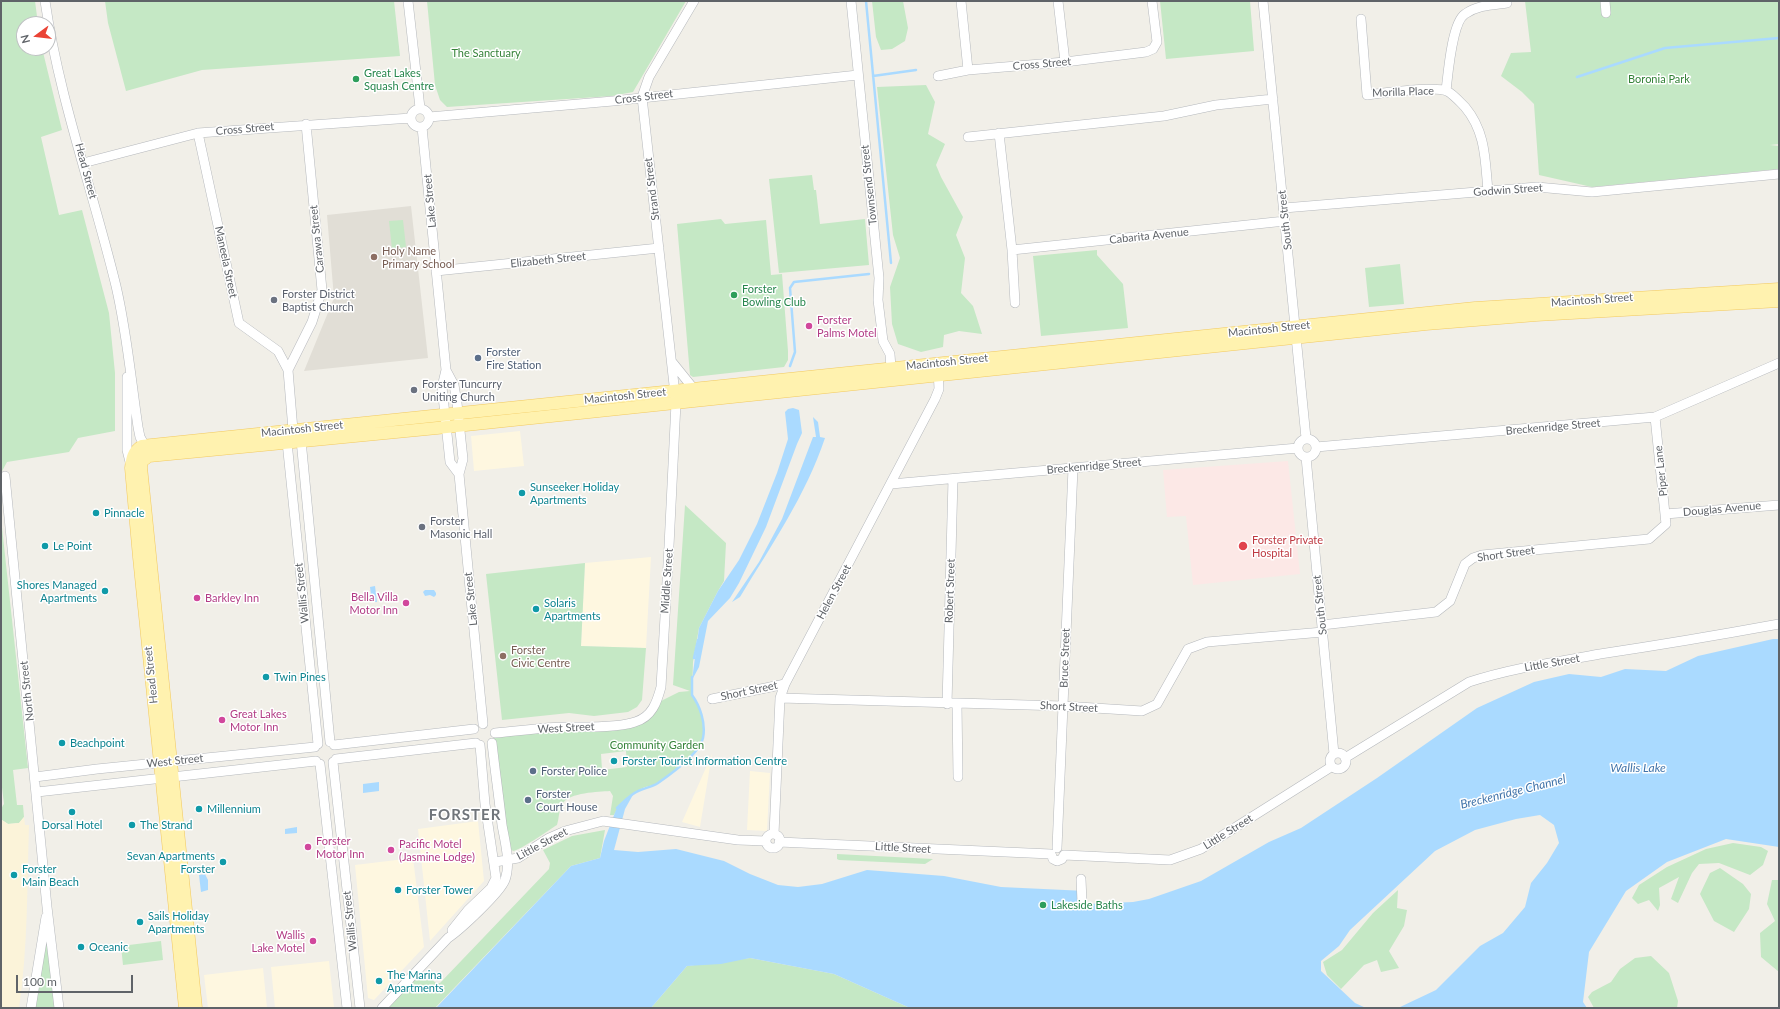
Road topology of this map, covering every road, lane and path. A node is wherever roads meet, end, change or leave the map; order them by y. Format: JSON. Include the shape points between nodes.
{"nodes":[{"id":1,"x":45,"y":1,"type":"edge"},
{"id":2,"x":408,"y":1,"type":"edge"},
{"id":3,"x":694,"y":1,"type":"edge"},
{"id":4,"x":851,"y":1,"type":"edge"},
{"id":5,"x":961,"y":1,"type":"edge"},
{"id":6,"x":1058,"y":1,"type":"edge"},
{"id":7,"x":1152,"y":1,"type":"edge"},
{"id":8,"x":1263,"y":1,"type":"edge"},
{"id":9,"x":1605,"y":1,"type":"edge"},
{"id":10,"x":1507,"y":3,"type":"dead end"},
{"id":11,"x":1606,"y":13,"type":"dead end"},
{"id":12,"x":1360,"y":19,"type":"dead end"},
{"id":13,"x":1065,"y":62,"type":"junction"},
{"id":14,"x":968,"y":70,"type":"junction"},
{"id":15,"x":858,"y":75,"type":"junction"},
{"id":16,"x":938,"y":76,"type":"dead end"},
{"id":17,"x":1446,"y":91,"type":"junction"},
{"id":18,"x":642,"y":97,"type":"junction"},
{"id":19,"x":1273,"y":99,"type":"junction"},
{"id":20,"x":420,"y":108,"type":"junction"},
{"id":21,"x":429,"y":117,"type":"junction"},
{"id":22,"x":411,"y":118,"type":"junction"},
{"id":23,"x":306,"y":124,"type":"junction"},
{"id":24,"x":422,"y":127,"type":"junction"},
{"id":25,"x":198,"y":133,"type":"junction"},
{"id":26,"x":999,"y":133,"type":"junction"},
{"id":27,"x":968,"y":137,"type":"dead end"},
{"id":28,"x":83,"y":163,"type":"junction"},
{"id":29,"x":1779,"y":174,"type":"edge"},
{"id":30,"x":1488,"y":191,"type":"junction"},
{"id":31,"x":1284,"y":208,"type":"junction"},
{"id":32,"x":1285,"y":221,"type":"junction"},
{"id":33,"x":659,"y":248,"type":"junction"},
{"id":34,"x":1012,"y":250,"type":"junction"},
{"id":35,"x":436,"y":271,"type":"junction"},
{"id":36,"x":1779,"y":289,"type":"edge"},
{"id":37,"x":1779,"y":301,"type":"edge"},
{"id":38,"x":1015,"y":303,"type":"dead end"},
{"id":39,"x":1296,"y":332,"type":"junction"},
{"id":40,"x":126,"y":342,"type":"junction"},
{"id":41,"x":672,"y":361,"type":"junction"},
{"id":42,"x":1779,"y":364,"type":"edge"},
{"id":43,"x":892,"y":368,"type":"junction"},
{"id":44,"x":938,"y":369,"type":"junction"},
{"id":45,"x":288,"y":370,"type":"junction"},
{"id":46,"x":446,"y":370,"type":"junction"},
{"id":47,"x":693,"y":388,"type":"junction"},
{"id":48,"x":675,"y":390,"type":"junction"},
{"id":49,"x":670,"y":404,"type":"junction"},
{"id":50,"x":458,"y":412,"type":"junction"},
{"id":51,"x":445,"y":414,"type":"junction"},
{"id":52,"x":1655,"y":417,"type":"junction"},
{"id":53,"x":459,"y":426,"type":"junction"},
{"id":54,"x":446,"y":427,"type":"junction"},
{"id":55,"x":293,"y":430,"type":"junction"},
{"id":56,"x":1306,"y":438,"type":"junction"},
{"id":57,"x":301,"y":440,"type":"junction"},
{"id":58,"x":287,"y":442,"type":"junction"},
{"id":59,"x":145,"y":446,"type":"junction"},
{"id":60,"x":1316,"y":447,"type":"junction"},
{"id":61,"x":1298,"y":448,"type":"junction"},
{"id":62,"x":1306,"y":457,"type":"junction"},
{"id":63,"x":136,"y":467,"type":"junction"},
{"id":64,"x":1073,"y":468,"type":"junction"},
{"id":65,"x":459,"y":474,"type":"junction"},
{"id":66,"x":5,"y":476,"type":"dead end"},
{"id":67,"x":953,"y":479,"type":"junction"},
{"id":68,"x":891,"y":484,"type":"junction"},
{"id":69,"x":1779,"y":505,"type":"edge"},
{"id":70,"x":1665,"y":514,"type":"junction"},
{"id":71,"x":1666,"y":524,"type":"joint"},
{"id":72,"x":1779,"y":624,"type":"edge"},
{"id":73,"x":1323,"y":628,"type":"junction"},
{"id":74,"x":785,"y":684,"type":"junction"},
{"id":75,"x":780,"y":698,"type":"junction"},
{"id":76,"x":712,"y":699,"type":"dead end"},
{"id":77,"x":947,"y":704,"type":"junction"},
{"id":78,"x":957,"y":704,"type":"junction"},
{"id":79,"x":1063,"y":706,"type":"junction"},
{"id":80,"x":636,"y":722,"type":"joint"},
{"id":81,"x":483,"y":724,"type":"junction"},
{"id":82,"x":474,"y":729,"type":"junction"},
{"id":83,"x":495,"y":733,"type":"junction"},
{"id":84,"x":492,"y":743,"type":"junction"},
{"id":85,"x":332,"y":744,"type":"junction"},
{"id":86,"x":478,"y":744,"type":"junction"},
{"id":87,"x":316,"y":745,"type":"junction"},
{"id":88,"x":1334,"y":754,"type":"junction"},
{"id":89,"x":1345,"y":758,"type":"junction"},
{"id":90,"x":334,"y":760,"type":"junction"},
{"id":91,"x":165,"y":762,"type":"junction"},
{"id":92,"x":318,"y":763,"type":"junction"},
{"id":93,"x":1331,"y":766,"type":"junction"},
{"id":94,"x":35,"y":777,"type":"junction"},
{"id":95,"x":167,"y":777,"type":"junction"},
{"id":96,"x":958,"y":777,"type":"dead end"},
{"id":97,"x":37,"y":792,"type":"junction"},
{"id":98,"x":777,"y":838,"type":"junction"},
{"id":99,"x":1057,"y":852,"type":"junction"},
{"id":100,"x":507,"y":860,"type":"junction"},
{"id":101,"x":495,"y":862,"type":"junction"},
{"id":102,"x":1081,"y":879,"type":"dead end"},
{"id":103,"x":1082,"y":902,"type":"dead end"},
{"id":104,"x":47,"y":907,"type":"junction"},
{"id":105,"x":448,"y":938,"type":"junction"},
{"id":106,"x":31,"y":1008,"type":"edge"},
{"id":107,"x":59,"y":1008,"type":"edge"},
{"id":108,"x":185,"y":1008,"type":"edge"},
{"id":109,"x":196,"y":1008,"type":"edge"},
{"id":110,"x":347,"y":1008,"type":"edge"},
{"id":111,"x":360,"y":1008,"type":"edge"},
{"id":112,"x":382,"y":1008,"type":"edge"}],
"edges":[{"from":1,"to":28,"type":"street","name":"Head Street","via":[[51,45]]},
{"from":2,"to":20,"type":"street"},
{"from":3,"to":18,"type":"street","name":"Strand Street","via":[[648,78]]},
{"from":4,"to":15,"type":"street","name":"Townsend Street"},
{"from":5,"to":14,"type":"street"},
{"from":6,"to":13,"type":"street"},
{"from":7,"to":13,"type":"street","name":"Cross Street","via":[[1157,42],[1154,49]]},
{"from":8,"to":19,"type":"street","name":"South Street"},
{"from":9,"to":11,"type":"street"},
{"from":10,"to":17,"type":"street","via":[[1482,6],[1464,14],[1454,33]]},
{"from":12,"to":17,"type":"street","name":"Morilla Place","via":[[1367,95]]},
{"from":13,"to":14,"type":"street","name":"Cross Street"},
{"from":14,"to":16,"type":"street","name":"Cross Street"},
{"from":15,"to":18,"type":"street","name":"Cross Street"},
{"from":15,"to":43,"type":"street","name":"Townsend Street","via":[[879,278],[878,300],[883,341],[890,354]]},
{"from":17,"to":30,"type":"street","name":"Morilla Place","via":[[1474,118],[1482,139]]},
{"from":18,"to":21,"type":"street","name":"Cross Street"},
{"from":18,"to":33,"type":"street","name":"Strand Street"},
{"from":19,"to":26,"type":"street","via":[[1216,105],[1164,116]]},
{"from":19,"to":31,"type":"street","name":"South Street"},
{"from":20,"to":21,"type":"street","via":[[427,112]]},
{"from":20,"to":22,"type":"street","via":[[415,110]]},
{"from":21,"to":24,"type":"street","via":[[428,123]]},
{"from":22,"to":23,"type":"street","name":"Cross Street"},
{"from":22,"to":24,"type":"street","via":[[414,125]]},
{"from":23,"to":25,"type":"street","name":"Cross Street"},
{"from":23,"to":45,"type":"street","name":"Carawa Street","via":[[322,290],[312,322]]},
{"from":24,"to":35,"type":"street","name":"Lake Street"},
{"from":25,"to":28,"type":"street","name":"Cross Street"},
{"from":25,"to":45,"type":"street","name":"Maneela Street","via":[[239,323],[278,351]]},
{"from":26,"to":27,"type":"street"},
{"from":26,"to":34,"type":"street"},
{"from":28,"to":40,"type":"street","name":"Head Street","via":[[116,287]]},
{"from":29,"to":30,"type":"street","name":"Godwin Street","via":[[1592,192],[1538,187]]},
{"from":30,"to":31,"type":"street","name":"Godwin Street"},
{"from":31,"to":32,"type":"street","name":"South Street"},
{"from":32,"to":34,"type":"street","name":"Cabarita Avenue"},
{"from":32,"to":39,"type":"street","name":"South Street"},
{"from":33,"to":35,"type":"street","name":"Elizabeth Street"},
{"from":33,"to":41,"type":"street","name":"Strand Street"},
{"from":34,"to":38,"type":"street"},
{"from":35,"to":46,"type":"street","name":"Lake Street"},
{"from":36,"to":39,"type":"main road","name":"Macintosh Street","via":[[1475,308]]},
{"from":37,"to":39,"type":"main road","name":"Macintosh Street"},
{"from":39,"to":44,"type":"main road","name":"Macintosh Street"},
{"from":39,"to":56,"type":"street","name":"South Street"},
{"from":40,"to":59,"type":"street","name":"Head Street","via":[[138,427]]},
{"from":40,"to":63,"type":"street","name":"Head Street","via":[[127,450]]},
{"from":41,"to":47,"type":"street"},
{"from":41,"to":48,"type":"street","name":"Strand Street"},
{"from":42,"to":52,"type":"street","name":"Breckenridge Street"},
{"from":43,"to":44,"type":"main road","name":"Macintosh Street"},
{"from":43,"to":47,"type":"main road","name":"Macintosh Street"},
{"from":44,"to":49,"type":"main road","name":"Macintosh Street"},
{"from":44,"to":68,"type":"street","name":"Helen Street","via":[[938,394]]},
{"from":45,"to":55,"type":"street"},
{"from":46,"to":50,"type":"street","name":"Lake Street","via":[[454,385]]},
{"from":46,"to":51,"type":"street","name":"Lake Street","via":[[442,387]]},
{"from":47,"to":48,"type":"main road","name":"Macintosh Street"},
{"from":48,"to":49,"type":"street","name":"Middle Street"},
{"from":48,"to":50,"type":"main road","name":"Macintosh Street"},
{"from":49,"to":53,"type":"main road","name":"Macintosh Street"},
{"from":49,"to":80,"type":"street","name":"Middle Street","via":[[675,429],[661,687],[657,703],[648,714]]},
{"from":50,"to":51,"type":"main road","name":"Macintosh Street"},
{"from":50,"to":53,"type":"street","name":"Lake Street"},
{"from":51,"to":54,"type":"street","name":"Lake Street"},
{"from":51,"to":55,"type":"main road","name":"Macintosh Street"},
{"from":52,"to":60,"type":"street","name":"Breckenridge Street"},
{"from":52,"to":70,"type":"street","name":"Piper Lane"},
{"from":53,"to":54,"type":"main road","name":"Macintosh Street"},
{"from":53,"to":65,"type":"street","name":"Lake Street","via":[[463,459]]},
{"from":54,"to":57,"type":"main road","name":"Macintosh Street"},
{"from":54,"to":65,"type":"street","name":"Lake Street","via":[[450,462]]},
{"from":55,"to":59,"type":"main road","name":"Macintosh Street"},
{"from":56,"to":60,"type":"street","via":[[1313,441]]},
{"from":56,"to":61,"type":"street","via":[[1299,442]]},
{"from":57,"to":58,"type":"main road","name":"Macintosh Street"},
{"from":57,"to":85,"type":"street","name":"Wallis Street"},
{"from":58,"to":63,"type":"main road","name":"Macintosh Street","via":[[149,456]]},
{"from":58,"to":87,"type":"street","name":"Wallis Street"},
{"from":59,"to":63,"type":"main road","via":[[134,453],[132,458]]},
{"from":60,"to":62,"type":"street","via":[[1313,454]]},
{"from":61,"to":62,"type":"street","via":[[1300,454]]},
{"from":61,"to":64,"type":"street","name":"Breckenridge Street"},
{"from":62,"to":73,"type":"street","name":"South Street"},
{"from":63,"to":91,"type":"main road","name":"Head Street","via":[[138,557]]},
{"from":64,"to":67,"type":"street","name":"Breckenridge Street"},
{"from":64,"to":79,"type":"street","name":"Bruce Street"},
{"from":65,"to":81,"type":"street","name":"Lake Street"},
{"from":66,"to":94,"type":"street","name":"North Street"},
{"from":67,"to":68,"type":"street","name":"Breckenridge Street"},
{"from":67,"to":77,"type":"street","name":"Robert Street"},
{"from":68,"to":74,"type":"street","name":"Helen Street"},
{"from":69,"to":70,"type":"street","name":"Douglas Avenue"},
{"from":70,"to":71,"type":"street","name":"Piper Lane"},
{"from":71,"to":73,"type":"street","name":"Short Street","via":[[1648,539],[1482,555],[1465,564],[1450,601],[1436,612]]},
{"from":72,"to":89,"type":"street","name":"Little Street","via":[[1565,660],[1489,676],[1470,682]]},
{"from":73,"to":79,"type":"street","name":"Short Street","via":[[1207,642],[1188,649],[1157,704],[1142,711]]},
{"from":73,"to":88,"type":"street","name":"South Street"},
{"from":74,"to":75,"type":"street","name":"Helen Street"},
{"from":74,"to":76,"type":"street","name":"Short Street"},
{"from":75,"to":77,"type":"street","name":"Short Street"},
{"from":75,"to":98,"type":"street","name":"Helen Street"},
{"from":77,"to":78,"type":"street","name":"Short Street"},
{"from":78,"to":79,"type":"street","name":"Short Street"},
{"from":78,"to":96,"type":"street"},
{"from":79,"to":99,"type":"street","name":"Bruce Street"},
{"from":80,"to":83,"type":"street","name":"West Street","via":[[586,728]]},
{"from":81,"to":82,"type":"street"},
{"from":81,"to":83,"type":"street","via":[[492,727]]},
{"from":82,"to":85,"type":"street"},
{"from":82,"to":86,"type":"street","via":[[473,736]]},
{"from":83,"to":84,"type":"street"},
{"from":84,"to":86,"type":"street","via":[[486,746]]},
{"from":84,"to":100,"type":"street"},
{"from":85,"to":87,"type":"street","via":[[324,741]]},
{"from":85,"to":90,"type":"street","via":[[337,752]]},
{"from":86,"to":90,"type":"street"},
{"from":86,"to":101,"type":"street"},
{"from":87,"to":91,"type":"street","name":"West Street"},
{"from":87,"to":92,"type":"street","via":[[314,757]]},
{"from":88,"to":89,"type":"street","via":[[1340,753]]},
{"from":88,"to":93,"type":"street","via":[[1330,760]]},
{"from":89,"to":93,"type":"street","via":[[1346,763],[1342,768],[1336,770]]},
{"from":90,"to":92,"type":"street","via":[[327,765]]},
{"from":90,"to":111,"type":"street","name":"Wallis Street"},
{"from":91,"to":94,"type":"street","name":"West Street"},
{"from":91,"to":95,"type":"main road","name":"Head Street"},
{"from":92,"to":95,"type":"street","name":"West Street"},
{"from":92,"to":110,"type":"street","name":"Wallis Street"},
{"from":93,"to":99,"type":"street","name":"Little Street","via":[[1201,849],[1170,860]]},
{"from":94,"to":97,"type":"street","name":"North Street"},
{"from":95,"to":97,"type":"street","name":"West Street"},
{"from":95,"to":108,"type":"main road","name":"Head Street"},
{"from":95,"to":109,"type":"main road","name":"Head Street"},
{"from":97,"to":104,"type":"street","name":"North Street"},
{"from":98,"to":99,"type":"street","name":"Little Street"},
{"from":98,"to":100,"type":"street","name":"Little Street","via":[[778,846],[774,848],[769,847],[766,841],[738,840],[607,821],[564,831],[518,858]]},
{"from":100,"to":101,"type":"street","name":"Little Street"},
{"from":100,"to":105,"type":"street","name":"Little Street","via":[[507,873],[502,887]]},
{"from":101,"to":105,"type":"street","via":[[494,882],[463,914]]},
{"from":102,"to":103,"type":"street"},
{"from":104,"to":106,"type":"street","name":"North Street"},
{"from":104,"to":107,"type":"street","name":"North Street"},
{"from":105,"to":112,"type":"street","name":"Little Street"}]}
